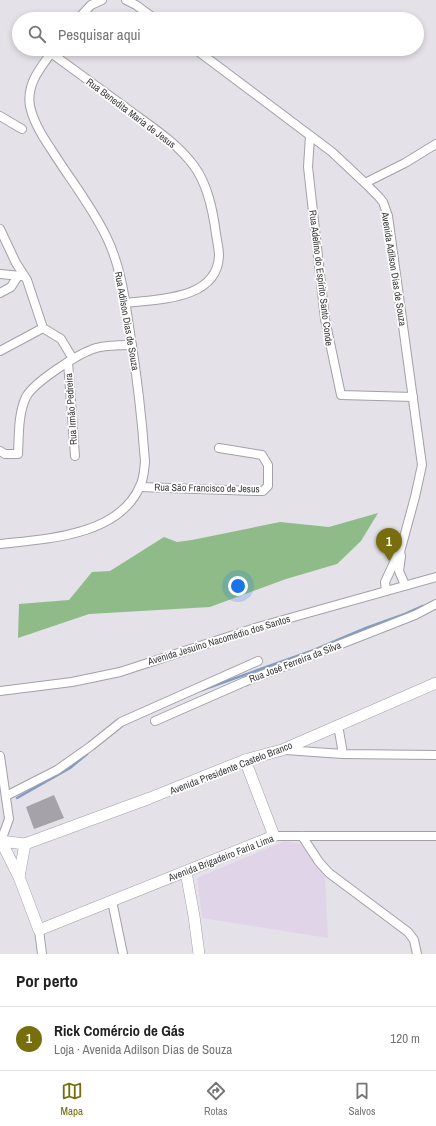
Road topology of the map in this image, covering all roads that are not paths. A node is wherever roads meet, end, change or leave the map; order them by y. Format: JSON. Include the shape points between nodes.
{"nodes":[{"id":1,"x":102,"y":0,"type":"edge"},
{"id":2,"x":126,"y":0,"type":"edge"},
{"id":3,"x":84,"y":12,"type":"edge"},
{"id":4,"x":146,"y":12,"type":"edge"},
{"id":5,"x":49,"y":56,"type":"edge"},
{"id":6,"x":60,"y":56,"type":"edge"},
{"id":7,"x":204,"y":56,"type":"edge"},
{"id":8,"x":0,"y":116,"type":"edge"},
{"id":9,"x":22,"y":129,"type":"dead end"},
{"id":10,"x":310,"y":136,"type":"junction"},
{"id":11,"x":436,"y":144,"type":"edge"},
{"id":12,"x":365,"y":183,"type":"junction"},
{"id":13,"x":0,"y":230,"type":"edge"},
{"id":14,"x":0,"y":274,"type":"edge"},
{"id":15,"x":22,"y":276,"type":"junction"},
{"id":16,"x":0,"y":293,"type":"edge"},
{"id":17,"x":126,"y":303,"type":"junction"},
{"id":18,"x":43,"y":328,"type":"junction"},
{"id":19,"x":132,"y":345,"type":"junction"},
{"id":20,"x":0,"y":351,"type":"edge"},
{"id":21,"x":70,"y":361,"type":"junction"},
{"id":22,"x":413,"y":397,"type":"junction"},
{"id":23,"x":219,"y":448,"type":"dead end"},
{"id":24,"x":0,"y":451,"type":"edge"},
{"id":25,"x":75,"y":456,"type":"dead end"},
{"id":26,"x":140,"y":487,"type":"junction"},
{"id":27,"x":0,"y":544,"type":"edge"},
{"id":28,"x":400,"y":552,"type":"junction"},
{"id":29,"x":436,"y":577,"type":"edge"},
{"id":30,"x":405,"y":585,"type":"junction"},
{"id":31,"x":386,"y":591,"type":"junction"},
{"id":32,"x":436,"y":604,"type":"edge"},
{"id":33,"x":258,"y":661,"type":"dead end"},
{"id":34,"x":436,"y":683,"type":"edge"},
{"id":35,"x":0,"y":691,"type":"edge"},
{"id":36,"x":155,"y":721,"type":"dead end"},
{"id":37,"x":338,"y":725,"type":"junction"},
{"id":38,"x":282,"y":750,"type":"junction"},
{"id":39,"x":343,"y":754,"type":"junction"},
{"id":40,"x":436,"y":755,"type":"edge"},
{"id":41,"x":0,"y":756,"type":"edge"},
{"id":42,"x":245,"y":760,"type":"junction"},
{"id":43,"x":1,"y":770,"type":"edge"},
{"id":44,"x":6,"y":796,"type":"junction"},
{"id":45,"x":9,"y":819,"type":"junction"},
{"id":46,"x":0,"y":822,"type":"edge"},
{"id":47,"x":274,"y":836,"type":"junction"},
{"id":48,"x":302,"y":836,"type":"junction"},
{"id":49,"x":436,"y":836,"type":"edge"},
{"id":50,"x":1,"y":841,"type":"edge"},
{"id":51,"x":25,"y":844,"type":"junction"},
{"id":52,"x":4,"y":856,"type":"edge"},
{"id":53,"x":186,"y":872,"type":"junction"},
{"id":54,"x":19,"y":876,"type":"junction"},
{"id":55,"x":112,"y":900,"type":"junction"},
{"id":56,"x":39,"y":930,"type":"junction"},
{"id":57,"x":42,"y":954,"type":"edge"},
{"id":58,"x":123,"y":954,"type":"edge"},
{"id":59,"x":199,"y":954,"type":"edge"},
{"id":60,"x":417,"y":954,"type":"edge"}],
"edges":[{"from":1,"to":3,"type":"street","via":[[91,5]]},
{"from":2,"to":4,"type":"street"},
{"from":5,"to":17,"type":"street","name":"Rua Adilson Dias de Souza","via":[[32,83],[30,106],[41,134],[108,238]]},
{"from":6,"to":17,"type":"street","name":"Rua Benedita Maria de Jesus","via":[[181,152],[202,180],[209,201],[219,255],[210,280],[192,292]]},
{"from":7,"to":10,"type":"street","name":"Avenida Adilson Dias de Souza"},
{"from":8,"to":9,"type":"street"},
{"from":10,"to":12,"type":"street","name":"Avenida Adilson Dias de Souza","via":[[332,152]]},
{"from":10,"to":22,"type":"street","name":"Rua Adelino do Espírito Santo Conde","via":[[308,167],[325,319],[341,396]]},
{"from":11,"to":12,"type":"street"},
{"from":12,"to":22,"type":"street","name":"Avenida Adilson Dias de Souza","via":[[382,202],[388,216]]},
{"from":13,"to":15,"type":"street"},
{"from":14,"to":15,"type":"street"},
{"from":15,"to":16,"type":"street"},
{"from":15,"to":18,"type":"street"},
{"from":17,"to":19,"type":"street","name":"Rua Adilson Dias de Souza"},
{"from":18,"to":20,"type":"street"},
{"from":18,"to":21,"type":"street","via":[[61,339]]},
{"from":19,"to":21,"type":"street","via":[[96,348]]},
{"from":19,"to":26,"type":"street","name":"Rua Adilson Dias de Souza","via":[[145,462]]},
{"from":21,"to":24,"type":"street","via":[[44,379],[27,396],[20,416],[18,454],[5,454]]},
{"from":21,"to":25,"type":"street","name":"Rua Irmão Pedreira"},
{"from":22,"to":28,"type":"street","name":"Avenida Adilson Dias de Souza","via":[[422,465]]},
{"from":23,"to":26,"type":"street","name":"Rua São Francisco de Jesus","via":[[262,455],[268,465],[268,486],[263,491]]},
{"from":26,"to":27,"type":"street","via":[[119,512],[105,522],[86,530],[64,536]]},
{"from":28,"to":30,"type":"street","name":"Avenida Adilson Dias de Souza","via":[[399,571]]},
{"from":28,"to":31,"type":"street","name":"Avenida Adilson Dias de Souza","via":[[385,582]]},
{"from":29,"to":30,"type":"street","name":"Avenida Jesuíno Nacomédio dos Santos"},
{"from":30,"to":31,"type":"street","name":"Avenida Jesuíno Nacomédio dos Santos"},
{"from":31,"to":35,"type":"street","name":"Avenida Jesuíno Nacomédio dos Santos","via":[[258,627],[120,672],[72,682]]},
{"from":32,"to":36,"type":"street","name":"Rua José Ferreira da Silva","via":[[415,615],[244,682]]},
{"from":33,"to":44,"type":"street","name":"Rua José Ferreira da Silva","via":[[121,722],[57,770]]},
{"from":34,"to":37,"type":"street","name":"Avenida Presidente Castelo Branco"},
{"from":37,"to":38,"type":"street","name":"Avenida Presidente Castelo Branco"},
{"from":37,"to":39,"type":"street"},
{"from":38,"to":39,"type":"street"},
{"from":38,"to":42,"type":"street","name":"Avenida Presidente Castelo Branco"},
{"from":39,"to":40,"type":"street"},
{"from":41,"to":43,"type":"street"},
{"from":42,"to":47,"type":"street"},
{"from":42,"to":51,"type":"street","name":"Avenida Presidente Castelo Branco"},
{"from":43,"to":44,"type":"street"},
{"from":44,"to":45,"type":"street"},
{"from":45,"to":46,"type":"street"},
{"from":45,"to":50,"type":"street"},
{"from":47,"to":48,"type":"street","name":"Avenida Brigadeiro Faria Lima"},
{"from":47,"to":53,"type":"street","name":"Avenida Brigadeiro Faria Lima"},
{"from":48,"to":49,"type":"street","name":"Avenida Brigadeiro Faria Lima"},
{"from":48,"to":60,"type":"street","via":[[329,873],[408,932],[414,940]]},
{"from":50,"to":51,"type":"street","name":"Avenida Presidente Castelo Branco"},
{"from":50,"to":52,"type":"street"},
{"from":51,"to":54,"type":"street"},
{"from":52,"to":54,"type":"street"},
{"from":53,"to":55,"type":"street","name":"Avenida Brigadeiro Faria Lima"},
{"from":53,"to":59,"type":"street"},
{"from":54,"to":56,"type":"street"},
{"from":55,"to":56,"type":"street","name":"Avenida Brigadeiro Faria Lima"},
{"from":55,"to":58,"type":"street"},
{"from":56,"to":57,"type":"street"}]}
